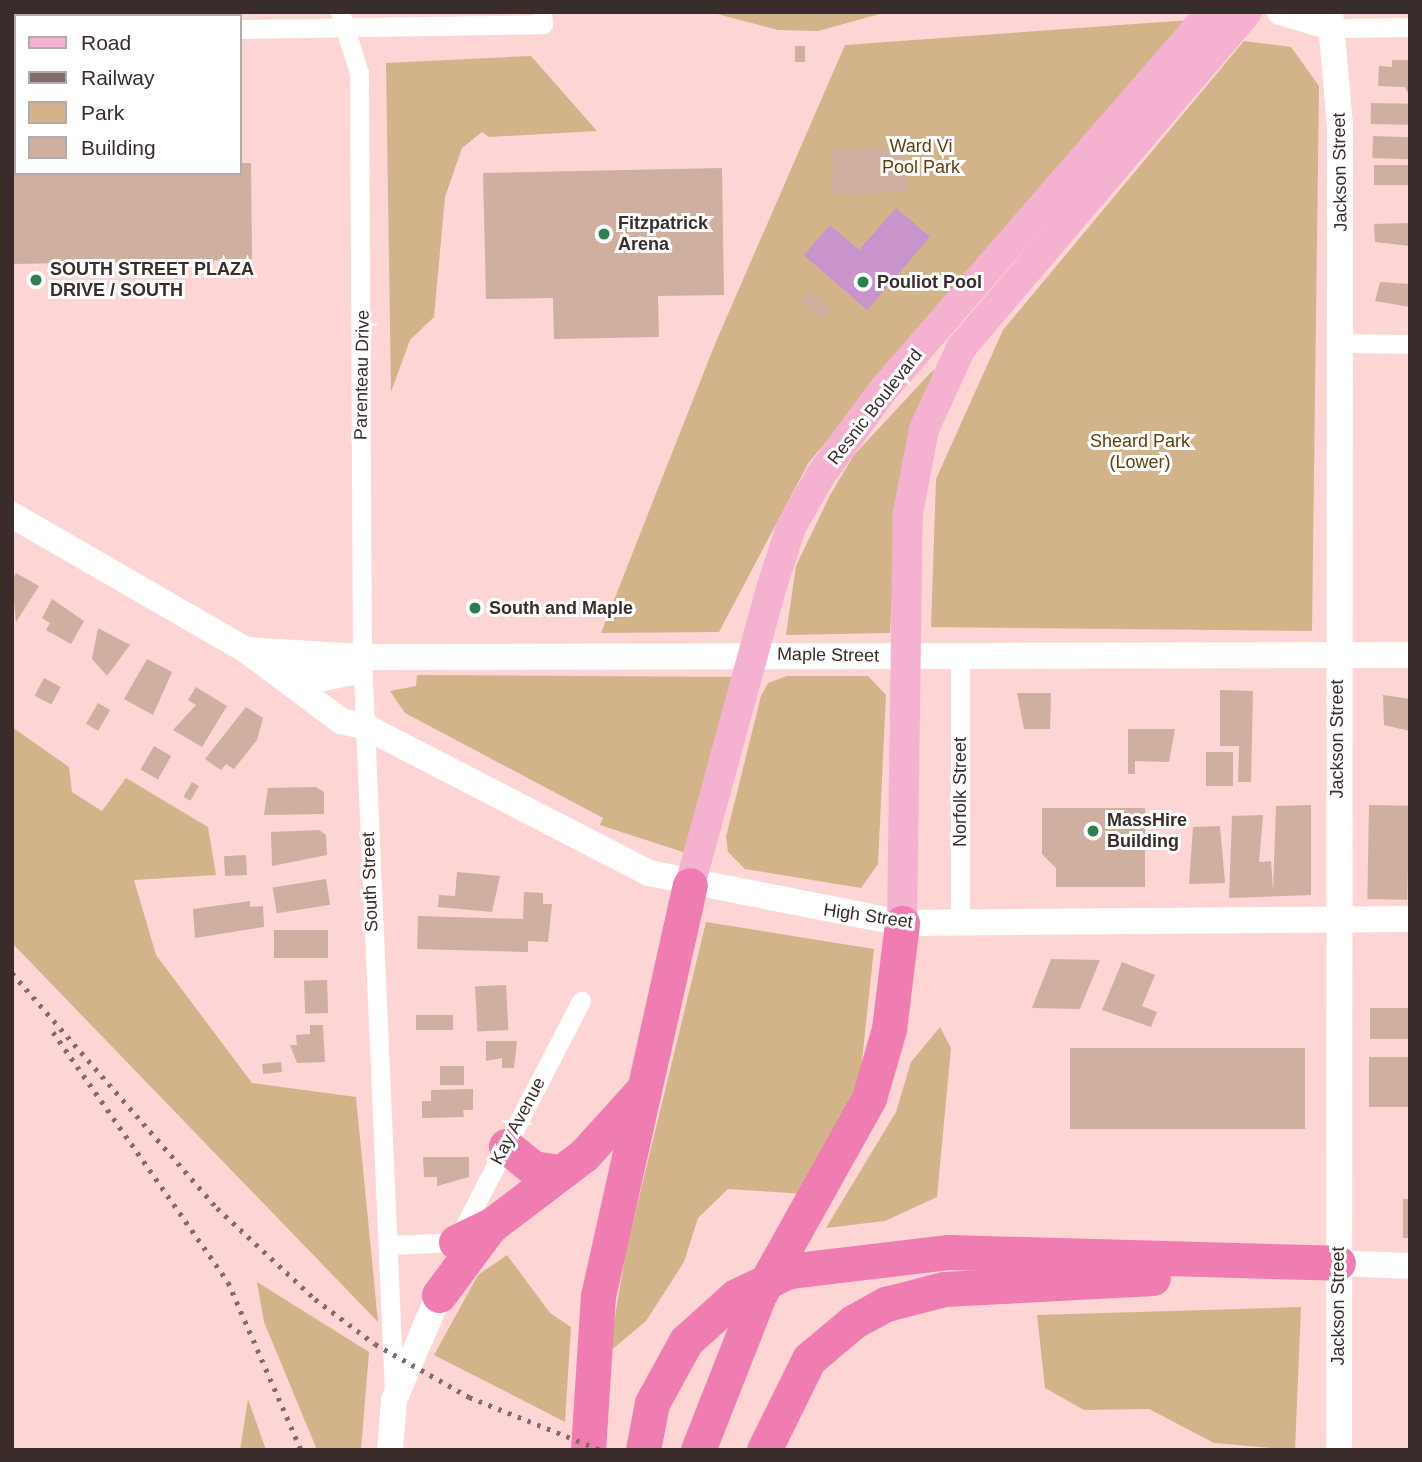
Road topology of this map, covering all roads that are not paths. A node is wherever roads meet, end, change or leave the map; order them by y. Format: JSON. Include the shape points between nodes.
{"nodes":[{"id":1,"x":1211,"y":12,"type":"edge"},
{"id":2,"x":1247,"y":12,"type":"edge"},
{"id":3,"x":1280,"y":12,"type":"edge"},
{"id":4,"x":543,"y":18,"type":"edge"},
{"id":5,"x":342,"y":19,"type":"edge"},
{"id":6,"x":1332,"y":20,"type":"edge"},
{"id":7,"x":1410,"y":27,"type":"edge"},
{"id":8,"x":242,"y":29,"type":"edge"},
{"id":9,"x":1341,"y":343,"type":"junction"},
{"id":10,"x":1410,"y":344,"type":"edge"},
{"id":11,"x":12,"y":514,"type":"edge"},
{"id":12,"x":246,"y":650,"type":"junction"},
{"id":13,"x":757,"y":654,"type":"junction"},
{"id":14,"x":1337,"y":655,"type":"junction"},
{"id":15,"x":1410,"y":655,"type":"edge"},
{"id":16,"x":906,"y":656,"type":"junction"},
{"id":17,"x":362,"y":657,"type":"junction"},
{"id":18,"x":960,"y":659,"type":"junction"},
{"id":19,"x":366,"y":727,"type":"junction"},
{"id":20,"x":690,"y":884,"type":"junction"},
{"id":21,"x":1410,"y":919,"type":"edge"},
{"id":22,"x":1336,"y":920,"type":"junction"},
{"id":23,"x":902,"y":923,"type":"junction"},
{"id":24,"x":960,"y":924,"type":"junction"},
{"id":25,"x":581,"y":1001,"type":"dead end"},
{"id":26,"x":647,"y":1084,"type":"junction"},
{"id":27,"x":506,"y":1146,"type":"junction"},
{"id":28,"x":559,"y":1172,"type":"junction"},
{"id":29,"x":493,"y":1224,"type":"junction"},
{"id":30,"x":456,"y":1242,"type":"junction"},
{"id":31,"x":389,"y":1245,"type":"junction"},
{"id":32,"x":1338,"y":1263,"type":"junction"},
{"id":33,"x":1410,"y":1266,"type":"edge"},
{"id":34,"x":439,"y":1295,"type":"junction"},
{"id":35,"x":403,"y":1340,"type":"junction"},
{"id":36,"x":390,"y":1450,"type":"edge"},
{"id":37,"x":588,"y":1450,"type":"edge"},
{"id":38,"x":643,"y":1450,"type":"edge"},
{"id":39,"x":698,"y":1450,"type":"edge"},
{"id":40,"x":764,"y":1450,"type":"edge"},
{"id":41,"x":1339,"y":1450,"type":"edge"}],
"edges":[{"from":1,"to":13,"type":"main road","name":"Resnic Boulevard","via":[[883,390],[822,473],[791,527]]},
{"from":2,"to":16,"type":"main road","via":[[961,348],[925,429],[908,513]]},
{"from":3,"to":6,"type":"main road"},
{"from":4,"to":5,"type":"street"},
{"from":5,"to":8,"type":"street"},
{"from":5,"to":17,"type":"street","name":"Parenteau Drive","via":[[360,85]]},
{"from":6,"to":7,"type":"street"},
{"from":6,"to":9,"type":"main road","name":"Jackson Street"},
{"from":9,"to":10,"type":"street"},
{"from":9,"to":14,"type":"main road","name":"Jackson Street"},
{"from":11,"to":12,"type":"main road"},
{"from":12,"to":17,"type":"main road","via":[[287,671],[324,677],[348,673]]},
{"from":12,"to":19,"type":"main road","via":[[288,687],[341,721]]},
{"from":13,"to":16,"type":"main road","name":"Maple Street"},
{"from":13,"to":17,"type":"main road","name":"Maple Street"},
{"from":13,"to":20,"type":"main road","name":"Resnic Boulevard"},
{"from":14,"to":15,"type":"main road","name":"Maple Street"},
{"from":14,"to":18,"type":"main road","name":"Maple Street"},
{"from":14,"to":22,"type":"main road","name":"Jackson Street"},
{"from":16,"to":18,"type":"main road","name":"Maple Street"},
{"from":16,"to":23,"type":"main road"},
{"from":17,"to":19,"type":"street","name":"Parenteau Drive"},
{"from":18,"to":24,"type":"street","name":"Norfolk Street"},
{"from":19,"to":20,"type":"main road","name":"High Street","via":[[649,873]]},
{"from":19,"to":31,"type":"street","name":"South Street"},
{"from":20,"to":23,"type":"main road","name":"High Street"},
{"from":20,"to":26,"type":"highway"},
{"from":21,"to":22,"type":"main road","name":"High Street"},
{"from":22,"to":24,"type":"main road","name":"High Street"},
{"from":22,"to":32,"type":"main road","name":"Jackson Street"},
{"from":23,"to":24,"type":"main road","name":"High Street"},
{"from":23,"to":39,"type":"highway","via":[[880,1065],[846,1149],[731,1355]]},
{"from":25,"to":27,"type":"street","name":"Kay Avenue"},
{"from":26,"to":28,"type":"highway","via":[[611,1129]]},
{"from":26,"to":37,"type":"highway","via":[[591,1352]]},
{"from":27,"to":28,"type":"highway","via":[[533,1168]]},
{"from":27,"to":30,"type":"street","name":"Kay Avenue"},
{"from":28,"to":29,"type":"highway"},
{"from":29,"to":30,"type":"highway"},
{"from":29,"to":34,"type":"highway"},
{"from":30,"to":31,"type":"street"},
{"from":30,"to":34,"type":"street","name":"Kay Avenue"},
{"from":31,"to":35,"type":"street","name":"South Street"},
{"from":32,"to":33,"type":"main road"},
{"from":32,"to":38,"type":"highway","via":[[974,1252],[819,1265],[736,1296],[702,1324],[675,1357],[652,1403]]},
{"from":32,"to":40,"type":"highway","via":[[923,1293],[853,1322],[799,1376]]},
{"from":32,"to":41,"type":"main road","name":"Jackson Street"},
{"from":34,"to":35,"type":"main road","name":"Kay Avenue"},
{"from":35,"to":36,"type":"main road","name":"Kay Avenue"}]}
